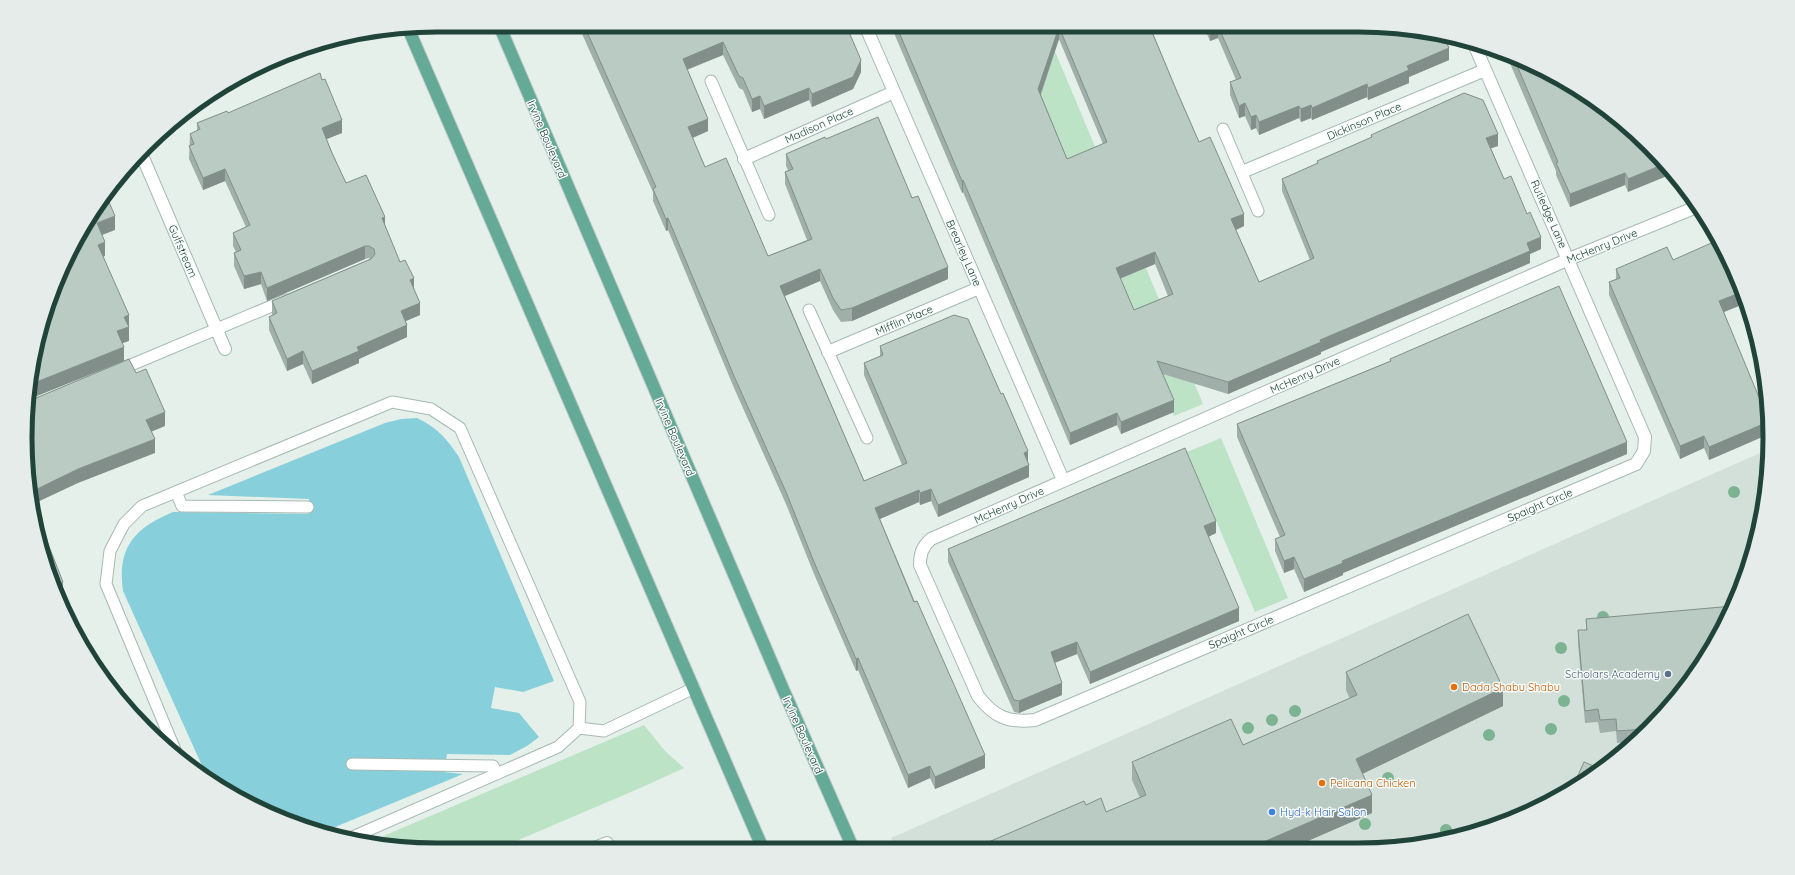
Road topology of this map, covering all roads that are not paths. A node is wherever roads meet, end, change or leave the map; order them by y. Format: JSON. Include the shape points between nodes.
{"nodes":[{"id":1,"x":501,"y":32,"type":"edge"},
{"id":2,"x":868,"y":32,"type":"edge"},
{"id":3,"x":410,"y":33,"type":"edge"},
{"id":4,"x":1477,"y":51,"type":"edge"},
{"id":5,"x":1485,"y":70,"type":"junction"},
{"id":6,"x":711,"y":81,"type":"dead end"},
{"id":7,"x":894,"y":92,"type":"junction"},
{"id":8,"x":1223,"y":129,"type":"dead end"},
{"id":9,"x":144,"y":159,"type":"edge"},
{"id":10,"x":744,"y":159,"type":"junction"},
{"id":11,"x":1242,"y":172,"type":"junction"},
{"id":12,"x":1692,"y":208,"type":"edge"},
{"id":13,"x":1258,"y":211,"type":"dead end"},
{"id":14,"x":768,"y":215,"type":"dead end"},
{"id":15,"x":1569,"y":259,"type":"junction"},
{"id":16,"x":979,"y":288,"type":"junction"},
{"id":17,"x":296,"y":296,"type":"edge"},
{"id":18,"x":809,"y":310,"type":"dead end"},
{"id":19,"x":217,"y":330,"type":"junction"},
{"id":20,"x":225,"y":349,"type":"dead end"},
{"id":21,"x":828,"y":352,"type":"junction"},
{"id":22,"x":107,"y":375,"type":"edge"},
{"id":23,"x":867,"y":438,"type":"dead end"},
{"id":24,"x":1644,"y":451,"type":"joint"},
{"id":25,"x":1063,"y":480,"type":"junction"},
{"id":26,"x":176,"y":492,"type":"junction"},
{"id":27,"x":308,"y":507,"type":"dead end"},
{"id":28,"x":920,"y":555,"type":"joint"},
{"id":29,"x":694,"y":688,"type":"junction"},
{"id":30,"x":579,"y":728,"type":"junction"},
{"id":31,"x":173,"y":744,"type":"edge"},
{"id":32,"x":352,"y":764,"type":"dead end"},
{"id":33,"x":497,"y":774,"type":"junction"},
{"id":34,"x":357,"y":835,"type":"edge"},
{"id":35,"x":760,"y":843,"type":"edge"},
{"id":36,"x":851,"y":843,"type":"edge"}],
"edges":[{"from":1,"to":36,"type":"main road","name":"Irvine Boulevard","via":[[782,689]]},
{"from":2,"to":7,"type":"street","name":"Brearley Lane"},
{"from":3,"to":29,"type":"main road"},
{"from":4,"to":5,"type":"street","name":"Rutledge Lane"},
{"from":5,"to":11,"type":"street","name":"Dickinson Place"},
{"from":5,"to":15,"type":"street","name":"Rutledge Lane"},
{"from":6,"to":10,"type":"lane"},
{"from":7,"to":10,"type":"street","name":"Madison Place"},
{"from":7,"to":16,"type":"street","name":"Brearley Lane"},
{"from":8,"to":11,"type":"lane"},
{"from":9,"to":19,"type":"street","name":"Gulfstream"},
{"from":10,"to":14,"type":"lane"},
{"from":11,"to":13,"type":"lane"},
{"from":12,"to":15,"type":"street","name":"McHenry Drive"},
{"from":15,"to":24,"type":"street","name":"Rutledge Lane","via":[[1645,437]]},
{"from":15,"to":25,"type":"street","name":"McHenry Drive"},
{"from":16,"to":21,"type":"street","name":"Mifflin Place"},
{"from":16,"to":25,"type":"street","name":"Brearley Lane"},
{"from":17,"to":19,"type":"lane"},
{"from":18,"to":21,"type":"lane"},
{"from":19,"to":20,"type":"street","name":"Gulfstream"},
{"from":19,"to":22,"type":"lane"},
{"from":21,"to":23,"type":"lane"},
{"from":24,"to":28,"type":"street","name":"Spaight Circle","via":[[1636,464],[1034,720],[1010,720],[998,715],[987,708],[978,696],[920,565]]},
{"from":25,"to":28,"type":"street","name":"McHenry Drive","via":[[931,539]]},
{"from":26,"to":27,"type":"lane","via":[[182,506]]},
{"from":26,"to":30,"type":"lane","via":[[392,402],[431,409],[460,428],[580,702]]},
{"from":26,"to":31,"type":"lane","via":[[142,506],[124,524],[110,551],[106,584]]},
{"from":29,"to":30,"type":"lane","via":[[604,731]]},
{"from":29,"to":35,"type":"main road"},
{"from":30,"to":33,"type":"lane","via":[[558,747]]},
{"from":32,"to":33,"type":"lane","via":[[493,766]]},
{"from":33,"to":34,"type":"lane"}]}
